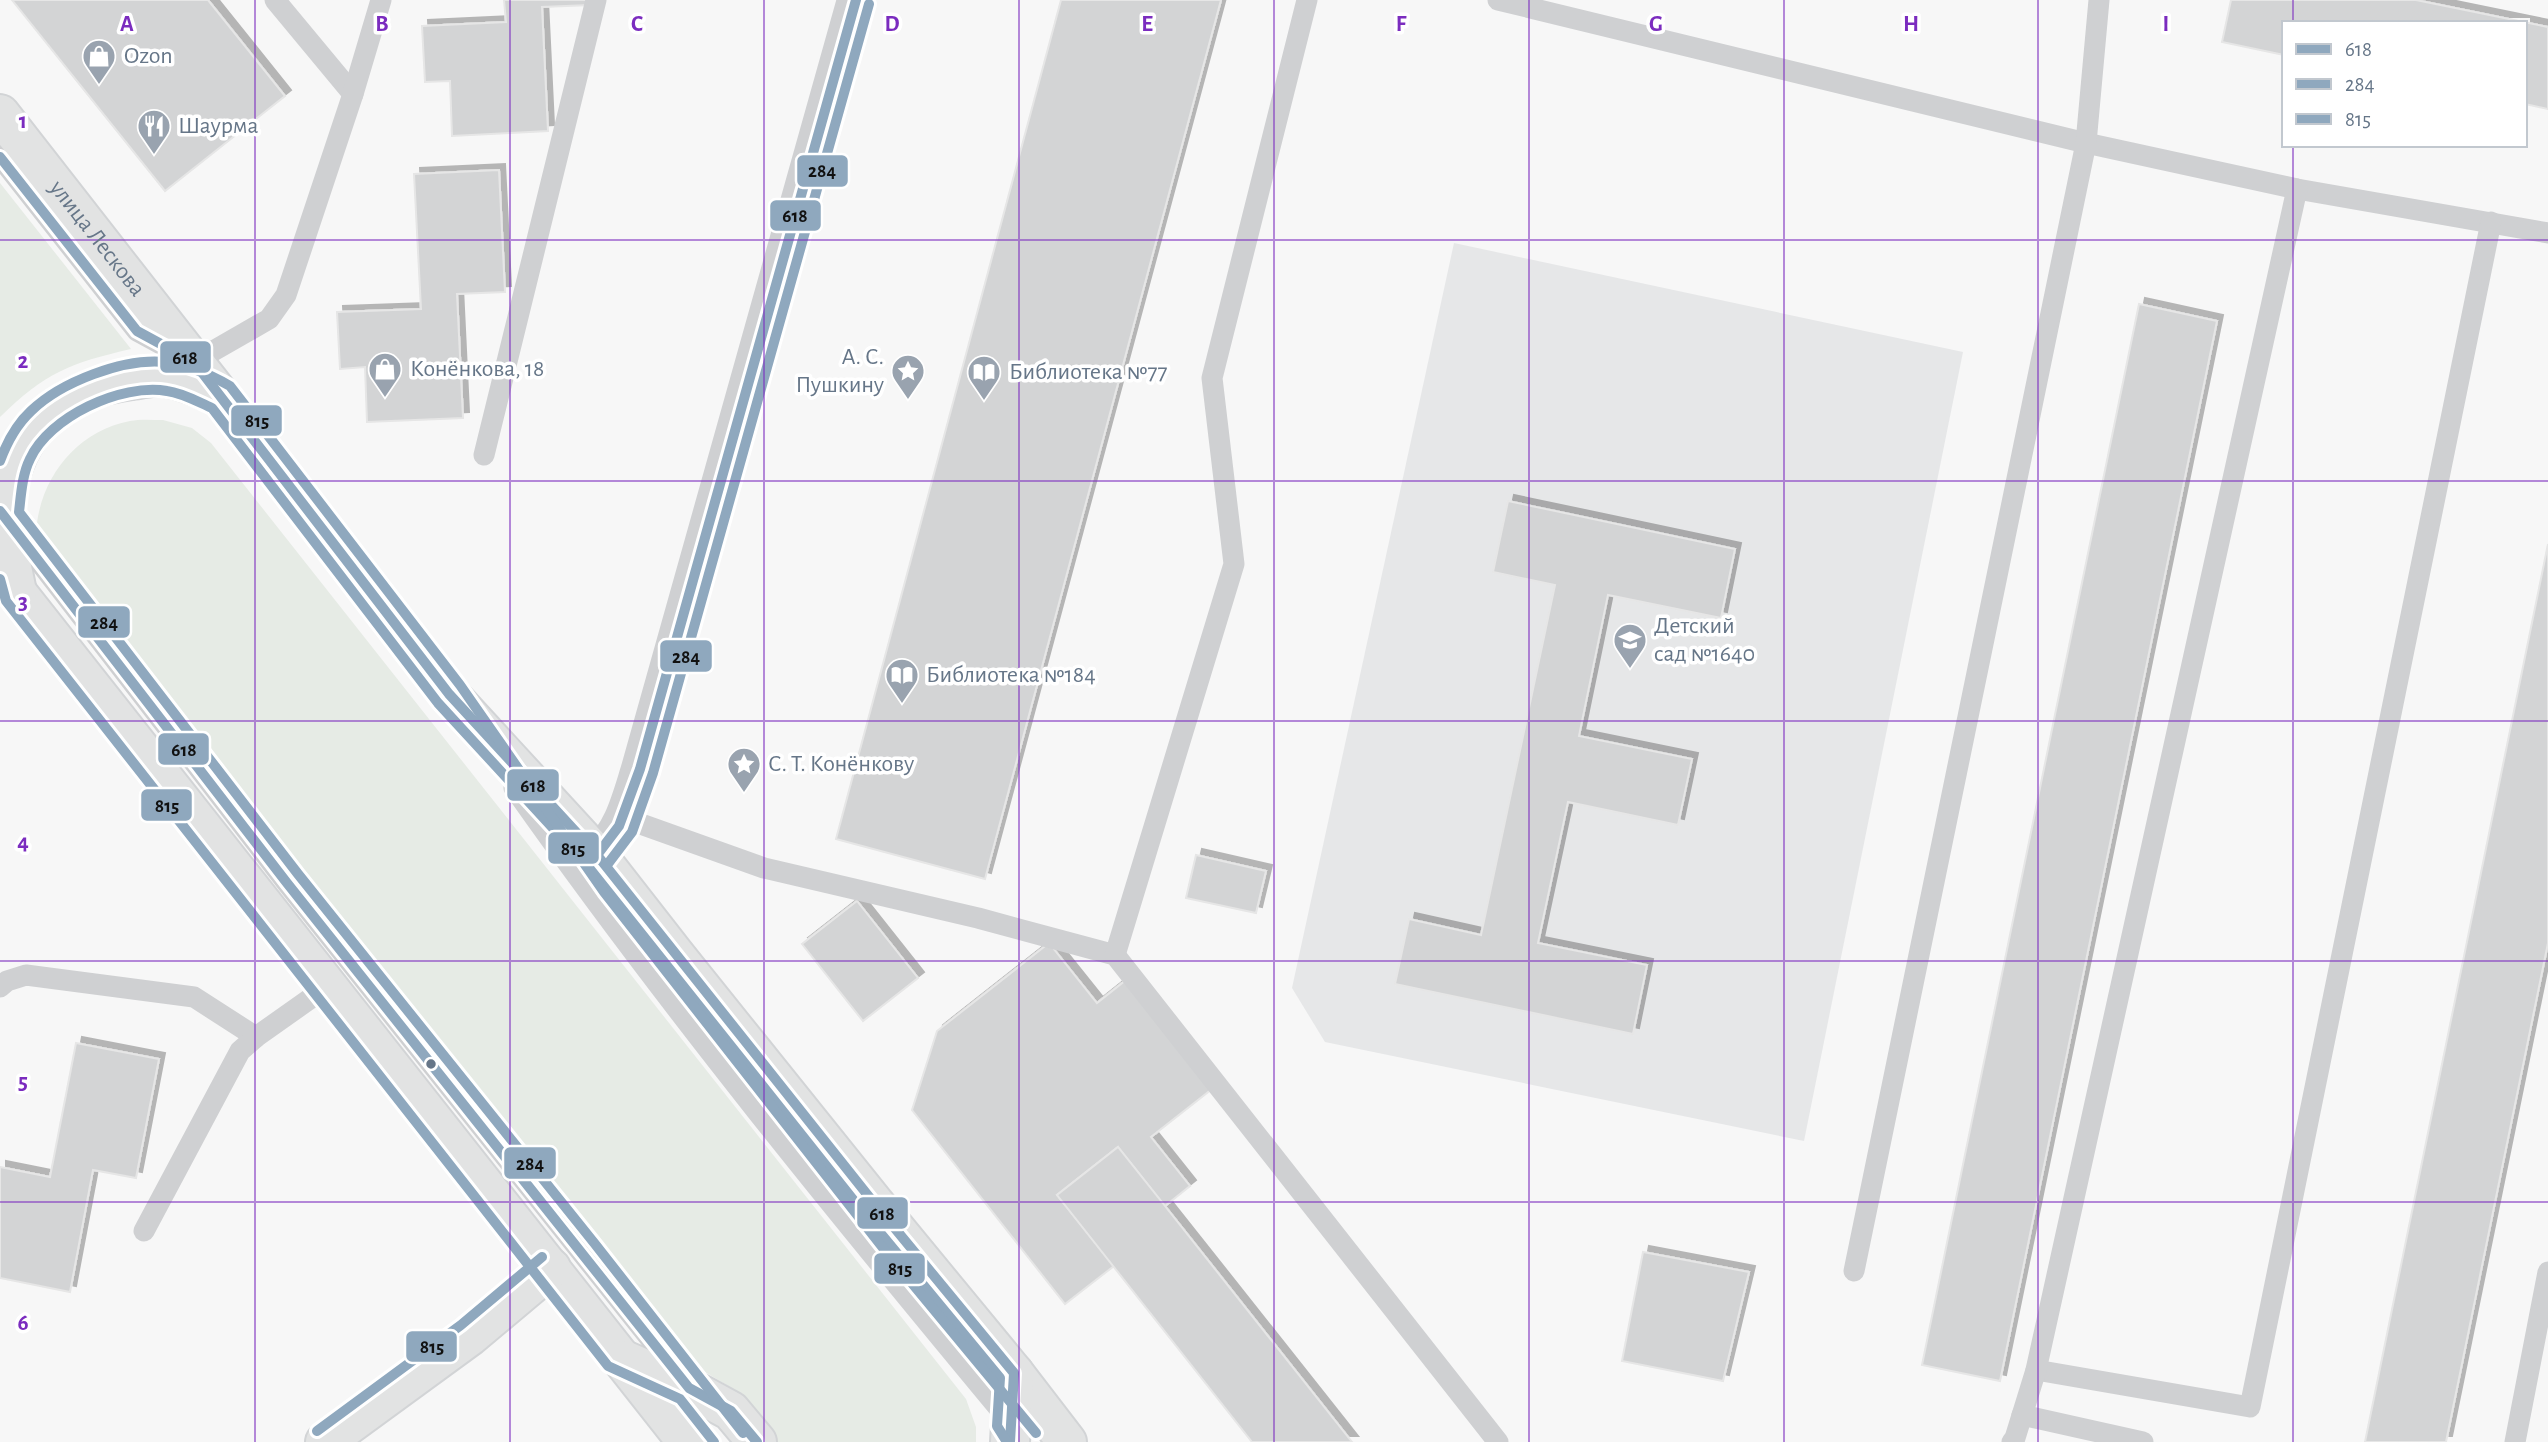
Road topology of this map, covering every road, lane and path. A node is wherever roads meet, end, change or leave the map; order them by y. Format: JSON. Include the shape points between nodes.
{"nodes":[{"id":1,"x":275,"y":0,"type":"edge"},
{"id":2,"x":381,"y":0,"type":"edge"},
{"id":3,"x":596,"y":0,"type":"edge"},
{"id":4,"x":856,"y":0,"type":"edge"},
{"id":5,"x":1307,"y":0,"type":"edge"},
{"id":6,"x":1498,"y":0,"type":"edge"},
{"id":7,"x":2099,"y":0,"type":"edge"},
{"id":8,"x":353,"y":94,"type":"junction"},
{"id":9,"x":0,"y":114,"type":"edge"},
{"id":10,"x":2086,"y":143,"type":"junction"},
{"id":11,"x":0,"y":157,"type":"edge"},
{"id":12,"x":2297,"y":189,"type":"junction"},
{"id":13,"x":2491,"y":222,"type":"junction"},
{"id":14,"x":2548,"y":233,"type":"edge"},
{"id":15,"x":194,"y":362,"type":"junction"},
{"id":16,"x":221,"y":397,"type":"junction"},
{"id":17,"x":484,"y":455,"type":"dead end"},
{"id":18,"x":2,"y":513,"type":"edge"},
{"id":19,"x":8,"y":581,"type":"edge"},
{"id":20,"x":449,"y":695,"type":"junction"},
{"id":21,"x":624,"y":818,"type":"junction"},
{"id":22,"x":597,"y":855,"type":"junction"},
{"id":23,"x":1115,"y":955,"type":"junction"},
{"id":24,"x":328,"y":986,"type":"junction"},
{"id":25,"x":0,"y":987,"type":"edge"},
{"id":26,"x":256,"y":1037,"type":"junction"},
{"id":27,"x":144,"y":1231,"type":"dead end"},
{"id":28,"x":551,"y":1268,"type":"junction"},
{"id":29,"x":1854,"y":1271,"type":"dead end"},
{"id":30,"x":2548,"y":1272,"type":"edge"},
{"id":31,"x":619,"y":1357,"type":"junction"},
{"id":32,"x":2036,"y":1370,"type":"junction"},
{"id":33,"x":1014,"y":1373,"type":"junction"},
{"id":34,"x":690,"y":1388,"type":"junction"},
{"id":35,"x":2022,"y":1415,"type":"junction"},
{"id":36,"x":1015,"y":1436,"type":"edge"},
{"id":37,"x":325,"y":1442,"type":"edge"},
{"id":38,"x":687,"y":1442,"type":"edge"},
{"id":39,"x":732,"y":1442,"type":"edge"},
{"id":40,"x":757,"y":1442,"type":"edge"},
{"id":41,"x":1067,"y":1442,"type":"edge"},
{"id":42,"x":1498,"y":1442,"type":"edge"},
{"id":43,"x":2012,"y":1442,"type":"edge"},
{"id":44,"x":2143,"y":1442,"type":"edge"},
{"id":45,"x":2515,"y":1442,"type":"edge"}],
"edges":[{"from":1,"to":8,"type":"lane"},
{"from":2,"to":8,"type":"lane"},
{"from":3,"to":17,"type":"lane"},
{"from":4,"to":21,"type":"street"},
{"from":5,"to":23,"type":"lane","via":[[1212,378],[1234,564]]},
{"from":6,"to":10,"type":"lane"},
{"from":7,"to":10,"type":"lane"},
{"from":8,"to":15,"type":"lane","via":[[286,295],[269,319]]},
{"from":9,"to":15,"type":"main road","name":"улица Лескова"},
{"from":10,"to":12,"type":"lane"},
{"from":10,"to":29,"type":"lane"},
{"from":11,"to":15,"type":"lane","name":"улица Лескова","via":[[137,331]]},
{"from":12,"to":13,"type":"lane"},
{"from":12,"to":32,"type":"lane"},
{"from":13,"to":14,"type":"lane"},
{"from":13,"to":32,"type":"lane","via":[[2250,1407]]},
{"from":15,"to":16,"type":"main road","name":"улица Лескова"},
{"from":16,"to":18,"type":"main road","via":[[160,376],[116,382],[71,398],[39,421],[18,452]]},
{"from":16,"to":20,"type":"main road","name":"улица Лескова"},
{"from":18,"to":19,"type":"main road"},
{"from":18,"to":34,"type":"lane","via":[[287,883]]},
{"from":19,"to":24,"type":"main road"},
{"from":20,"to":22,"type":"main road","name":"улица Лескова"},
{"from":20,"to":36,"type":"lane","name":"улица Лескова","via":[[593,900]]},
{"from":21,"to":22,"type":"street","via":[[612,841]]},
{"from":21,"to":23,"type":"lane","via":[[764,868]]},
{"from":22,"to":33,"type":"main road","name":"улица Лескова"},
{"from":23,"to":42,"type":"lane"},
{"from":24,"to":26,"type":"lane"},
{"from":24,"to":28,"type":"main road"},
{"from":25,"to":26,"type":"lane","via":[[26,975],[194,997]]},
{"from":26,"to":27,"type":"lane","via":[[240,1051]]},
{"from":28,"to":31,"type":"main road"},
{"from":28,"to":37,"type":"main road","via":[[470,1336]]},
{"from":30,"to":45,"type":"lane"},
{"from":31,"to":34,"type":"main road"},
{"from":31,"to":38,"type":"main road"},
{"from":32,"to":35,"type":"lane"},
{"from":33,"to":36,"type":"main road"},
{"from":33,"to":41,"type":"main road","name":"улица Лескова"},
{"from":34,"to":39,"type":"lane"},
{"from":34,"to":40,"type":"main road","via":[[731,1411]]},
{"from":35,"to":43,"type":"lane"},
{"from":35,"to":44,"type":"lane"}]}
